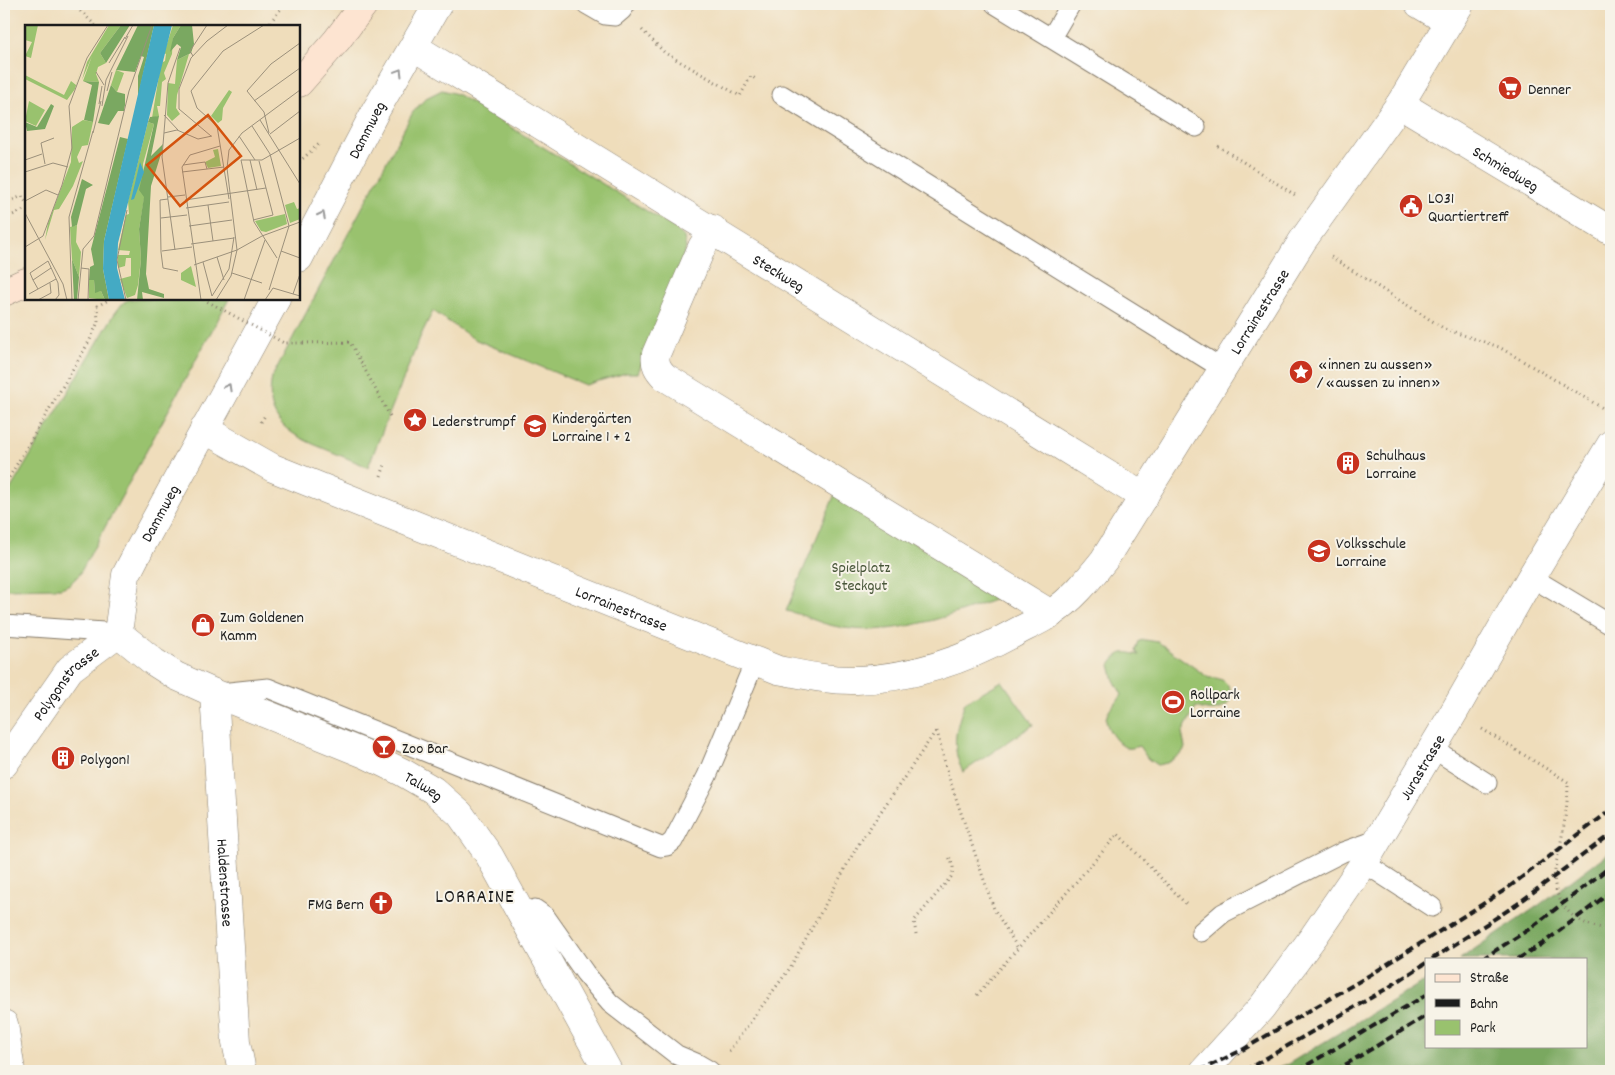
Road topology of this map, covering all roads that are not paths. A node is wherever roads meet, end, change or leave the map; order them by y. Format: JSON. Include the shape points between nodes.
{"nodes":[{"id":1,"x":364,"y":4,"type":"edge"},
{"id":2,"x":438,"y":4,"type":"edge"},
{"id":3,"x":586,"y":4,"type":"edge"},
{"id":4,"x":996,"y":4,"type":"edge"},
{"id":5,"x":1072,"y":4,"type":"edge"},
{"id":6,"x":1419,"y":4,"type":"edge"},
{"id":7,"x":624,"y":7,"type":"edge"},
{"id":8,"x":1454,"y":13,"type":"edge"},
{"id":9,"x":1051,"y":38,"type":"junction"},
{"id":10,"x":414,"y":46,"type":"junction"},
{"id":11,"x":300,"y":81,"type":"edge"},
{"id":12,"x":782,"y":95,"type":"road end"},
{"id":13,"x":1400,"y":104,"type":"junction"},
{"id":14,"x":1196,"y":127,"type":"dead end"},
{"id":15,"x":713,"y":230,"type":"junction"},
{"id":16,"x":1611,"y":231,"type":"edge"},
{"id":17,"x":300,"y":256,"type":"edge"},
{"id":18,"x":25,"y":282,"type":"edge"},
{"id":19,"x":4,"y":292,"type":"edge"},
{"id":20,"x":275,"y":300,"type":"edge"},
{"id":21,"x":1223,"y":369,"type":"junction"},
{"id":22,"x":204,"y":429,"type":"junction"},
{"id":23,"x":1608,"y":457,"type":"edge"},
{"id":24,"x":1144,"y":497,"type":"junction"},
{"id":25,"x":1531,"y":577,"type":"junction"},
{"id":26,"x":1051,"y":614,"type":"junction"},
{"id":27,"x":4,"y":625,"type":"edge"},
{"id":28,"x":1611,"y":625,"type":"edge"},
{"id":29,"x":118,"y":634,"type":"junction"},
{"id":30,"x":754,"y":661,"type":"junction"},
{"id":31,"x":214,"y":693,"type":"junction"},
{"id":32,"x":1432,"y":748,"type":"junction"},
{"id":33,"x":4,"y":764,"type":"edge"},
{"id":34,"x":1488,"y":783,"type":"dead end"},
{"id":35,"x":1370,"y":852,"type":"junction"},
{"id":36,"x":1432,"y":907,"type":"dead end"},
{"id":37,"x":522,"y":914,"type":"junction"},
{"id":38,"x":1204,"y":929,"type":"road end"},
{"id":39,"x":4,"y":1024,"type":"edge"},
{"id":40,"x":11,"y":1071,"type":"edge"},
{"id":41,"x":242,"y":1071,"type":"edge"},
{"id":42,"x":608,"y":1071,"type":"edge"},
{"id":43,"x":710,"y":1071,"type":"edge"},
{"id":44,"x":1204,"y":1071,"type":"edge"}],
"edges":[{"from":1,"to":11,"type":"main road"},
{"from":2,"to":10,"type":"street","name":"Dammweg"},
{"from":3,"to":7,"type":"lane","via":[[604,15],[615,16]]},
{"from":4,"to":9,"type":"lane"},
{"from":5,"to":9,"type":"lane"},
{"from":6,"to":8,"type":"street"},
{"from":8,"to":13,"type":"street","name":"Lorrainestrasse"},
{"from":9,"to":14,"type":"lane"},
{"from":10,"to":15,"type":"street","name":"Steckweg"},
{"from":17,"to":10,"type":"street","name":"Dammweg","one_way":true,"via":[[376,110]]},
{"from":12,"to":21,"type":"lane"},
{"from":13,"to":16,"type":"street","name":"Schmiedweg"},
{"from":13,"to":21,"type":"street","name":"Lorrainestrasse","via":[[1303,240]]},
{"from":15,"to":24,"type":"street","name":"Steckweg"},
{"from":15,"to":26,"type":"street","via":[[702,247],[656,354],[658,369],[666,377]]},
{"from":18,"to":19,"type":"main road"},
{"from":22,"to":20,"type":"street","name":"Dammweg","one_way":true},
{"from":21,"to":24,"type":"street","name":"Lorrainestrasse"},
{"from":22,"to":29,"type":"street","name":"Dammweg","via":[[126,575]]},
{"from":22,"to":30,"type":"street","name":"Lorrainestrasse","via":[[273,468]]},
{"from":23,"to":25,"type":"street","name":"Jurastrasse"},
{"from":24,"to":26,"type":"street","name":"Lorrainestrasse","via":[[1104,560]]},
{"from":25,"to":28,"type":"lane"},
{"from":25,"to":32,"type":"street","name":"Jurastrasse"},
{"from":26,"to":30,"type":"street","name":"Lorrainestrasse","via":[[962,659],[897,675],[858,680],[822,678],[778,670]]},
{"from":27,"to":29,"type":"lane"},
{"from":29,"to":31,"type":"street","name":"Talweg","via":[[176,676]]},
{"from":29,"to":33,"type":"street","name":"Polygonstrasse","via":[[70,669]]},
{"from":30,"to":31,"type":"lane","via":[[707,776],[674,841],[661,847],[268,688]]},
{"from":31,"to":37,"type":"street","name":"Talweg","via":[[365,754],[433,790],[460,814],[489,855]]},
{"from":31,"to":41,"type":"street","name":"Haldenstrasse","via":[[236,1042]]},
{"from":32,"to":34,"type":"lane"},
{"from":32,"to":35,"type":"street","name":"Jurastrasse"},
{"from":35,"to":36,"type":"lane"},
{"from":35,"to":38,"type":"lane","via":[[1342,852],[1223,913]]},
{"from":35,"to":44,"type":"street","name":"Jurastrasse","via":[[1262,1007]]},
{"from":37,"to":42,"type":"street","name":"Talweg"},
{"from":37,"to":43,"type":"lane","via":[[535,909],[545,916],[610,1003],[677,1055]]},
{"from":39,"to":40,"type":"street"}]}
